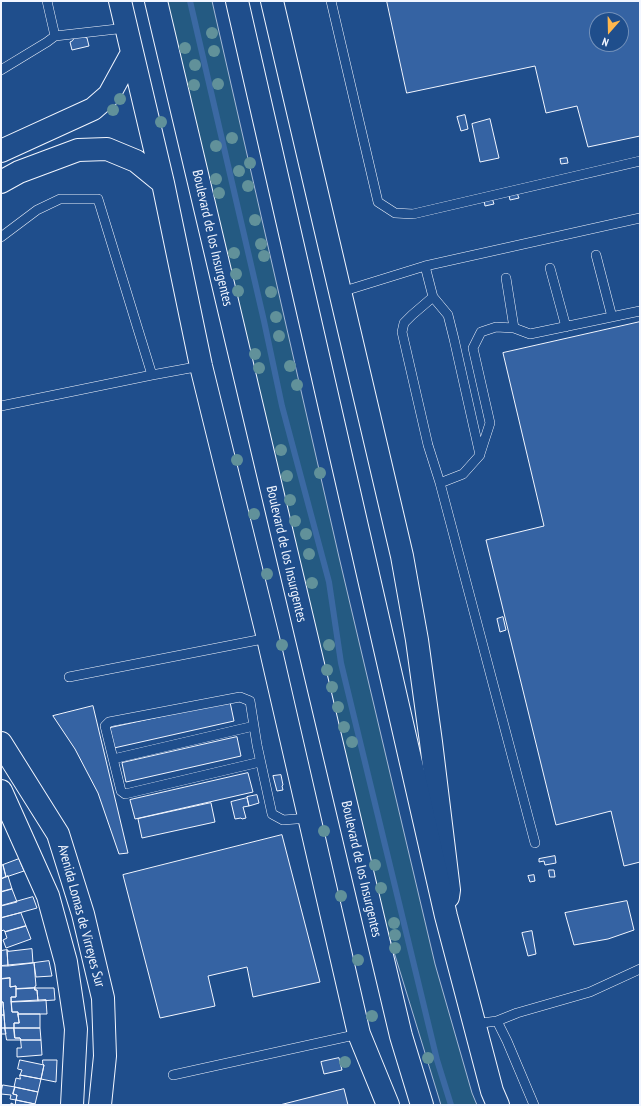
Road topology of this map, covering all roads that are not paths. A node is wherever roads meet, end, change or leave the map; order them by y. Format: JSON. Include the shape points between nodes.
{"nodes":[{"id":1,"x":47,"y":1,"type":"edge"},
{"id":2,"x":120,"y":1,"type":"edge"},
{"id":3,"x":156,"y":1,"type":"edge"},
{"id":4,"x":237,"y":1,"type":"edge"},
{"id":5,"x":272,"y":1,"type":"edge"},
{"id":6,"x":331,"y":1,"type":"edge"},
{"id":7,"x":126,"y":28,"type":"junction"},
{"id":8,"x":55,"y":36,"type":"junction"},
{"id":9,"x":132,"y":53,"type":"junction"},
{"id":10,"x":1,"y":70,"type":"edge"},
{"id":11,"x":1,"y":151,"type":"edge"},
{"id":12,"x":640,"y":161,"type":"edge"},
{"id":13,"x":1,"y":182,"type":"edge"},
{"id":14,"x":163,"y":183,"type":"junction"},
{"id":15,"x":640,"y":218,"type":"edge"},
{"id":16,"x":1,"y":237,"type":"edge"},
{"id":17,"x":596,"y":255,"type":"dead end"},
{"id":18,"x":425,"y":266,"type":"junction"},
{"id":19,"x":550,"y":268,"type":"dead end"},
{"id":20,"x":506,"y":278,"type":"dead end"},
{"id":21,"x":341,"y":292,"type":"junction"},
{"id":22,"x":433,"y":297,"type":"junction"},
{"id":23,"x":640,"y":311,"type":"edge"},
{"id":24,"x":612,"y":317,"type":"junction"},
{"id":25,"x":566,"y":326,"type":"junction"},
{"id":26,"x":514,"y":328,"type":"junction"},
{"id":27,"x":201,"y":366,"type":"junction"},
{"id":28,"x":152,"y":374,"type":"junction"},
{"id":29,"x":1,"y":406,"type":"edge"},
{"id":30,"x":480,"y":456,"type":"junction"},
{"id":31,"x":440,"y":484,"type":"junction"},
{"id":32,"x":268,"y":638,"type":"junction"},
{"id":33,"x":69,"y":677,"type":"dead end"},
{"id":34,"x":254,"y":726,"type":"junction"},
{"id":35,"x":1,"y":743,"type":"edge"},
{"id":36,"x":113,"y":759,"type":"junction"},
{"id":37,"x":260,"y":762,"type":"junction"},
{"id":38,"x":1,"y":791,"type":"edge"},
{"id":39,"x":309,"y":818,"type":"junction"},
{"id":40,"x":535,"y":843,"type":"dead end"},
{"id":41,"x":446,"y":916,"type":"junction"},
{"id":42,"x":640,"y":969,"type":"edge"},
{"id":43,"x":497,"y":1021,"type":"junction"},
{"id":44,"x":474,"y":1024,"type":"junction"},
{"id":45,"x":359,"y":1034,"type":"junction"},
{"id":46,"x":173,"y":1075,"type":"dead end"},
{"id":47,"x":72,"y":1105,"type":"edge"},
{"id":48,"x":100,"y":1105,"type":"edge"},
{"id":49,"x":388,"y":1105,"type":"edge"},
{"id":50,"x":422,"y":1105,"type":"edge"},
{"id":51,"x":498,"y":1105,"type":"edge"},
{"id":52,"x":534,"y":1105,"type":"edge"}],
"edges":[{"from":1,"to":8,"type":"lane"},
{"from":2,"to":7,"type":"main road"},
{"from":3,"to":50,"type":"main road","name":"Boulevard de los Insurgentes","via":[[399,1028]]},
{"from":4,"to":41,"type":"main road"},
{"from":5,"to":21,"type":"main road"},
{"from":6,"to":12,"type":"lane","via":[[378,202],[395,213],[413,214]]},
{"from":7,"to":8,"type":"lane"},
{"from":7,"to":9,"type":"main road"},
{"from":8,"to":10,"type":"lane"},
{"from":9,"to":11,"type":"main road","via":[[109,95],[93,109]]},
{"from":9,"to":14,"type":"main road"},
{"from":13,"to":14,"type":"main road","via":[[19,172],[78,150],[107,149],[136,161]]},
{"from":14,"to":27,"type":"main road"},
{"from":15,"to":18,"type":"lane"},
{"from":16,"to":28,"type":"lane","via":[[37,210],[60,200],[98,199]]},
{"from":17,"to":24,"type":"lane"},
{"from":18,"to":21,"type":"lane"},
{"from":18,"to":22,"type":"lane"},
{"from":19,"to":25,"type":"lane"},
{"from":20,"to":26,"type":"lane"},
{"from":21,"to":41,"type":"main road","via":[[402,556],[417,640],[449,890]]},
{"from":22,"to":30,"type":"lane","via":[[448,315]]},
{"from":22,"to":31,"type":"lane","via":[[404,323],[402,332],[428,445]]},
{"from":23,"to":24,"type":"lane"},
{"from":24,"to":25,"type":"lane"},
{"from":25,"to":26,"type":"lane","via":[[530,334]]},
{"from":26,"to":30,"type":"lane","via":[[496,328],[481,332],[473,348],[490,423]]},
{"from":27,"to":28,"type":"lane"},
{"from":27,"to":32,"type":"main road"},
{"from":28,"to":29,"type":"lane"},
{"from":30,"to":31,"type":"lane","via":[[463,474]]},
{"from":31,"to":40,"type":"lane"},
{"from":32,"to":33,"type":"lane"},
{"from":32,"to":39,"type":"main road"},
{"from":34,"to":36,"type":"lane"},
{"from":34,"to":36,"type":"lane","via":[[250,702],[240,697],[109,722],[105,726]]},
{"from":34,"to":37,"type":"lane"},
{"from":35,"to":48,"type":"main road","name":"Avenida Lomas de Virreyes Sur","via":[[58,834],[83,914],[103,998],[105,1056]]},
{"from":36,"to":37,"type":"lane","via":[[120,791],[125,794]]},
{"from":37,"to":39,"type":"lane","via":[[272,814],[283,820]]},
{"from":38,"to":47,"type":"main road","name":"Avenida Lomas de Virreyes Sur","via":[[48,896],[66,962],[76,1029]]},
{"from":39,"to":45,"type":"main road"},
{"from":41,"to":44,"type":"main road"},
{"from":42,"to":43,"type":"lane","via":[[590,992]]},
{"from":43,"to":44,"type":"lane"},
{"from":43,"to":52,"type":"lane"},
{"from":44,"to":51,"type":"main road"},
{"from":45,"to":46,"type":"lane"},
{"from":45,"to":49,"type":"main road"}]}
